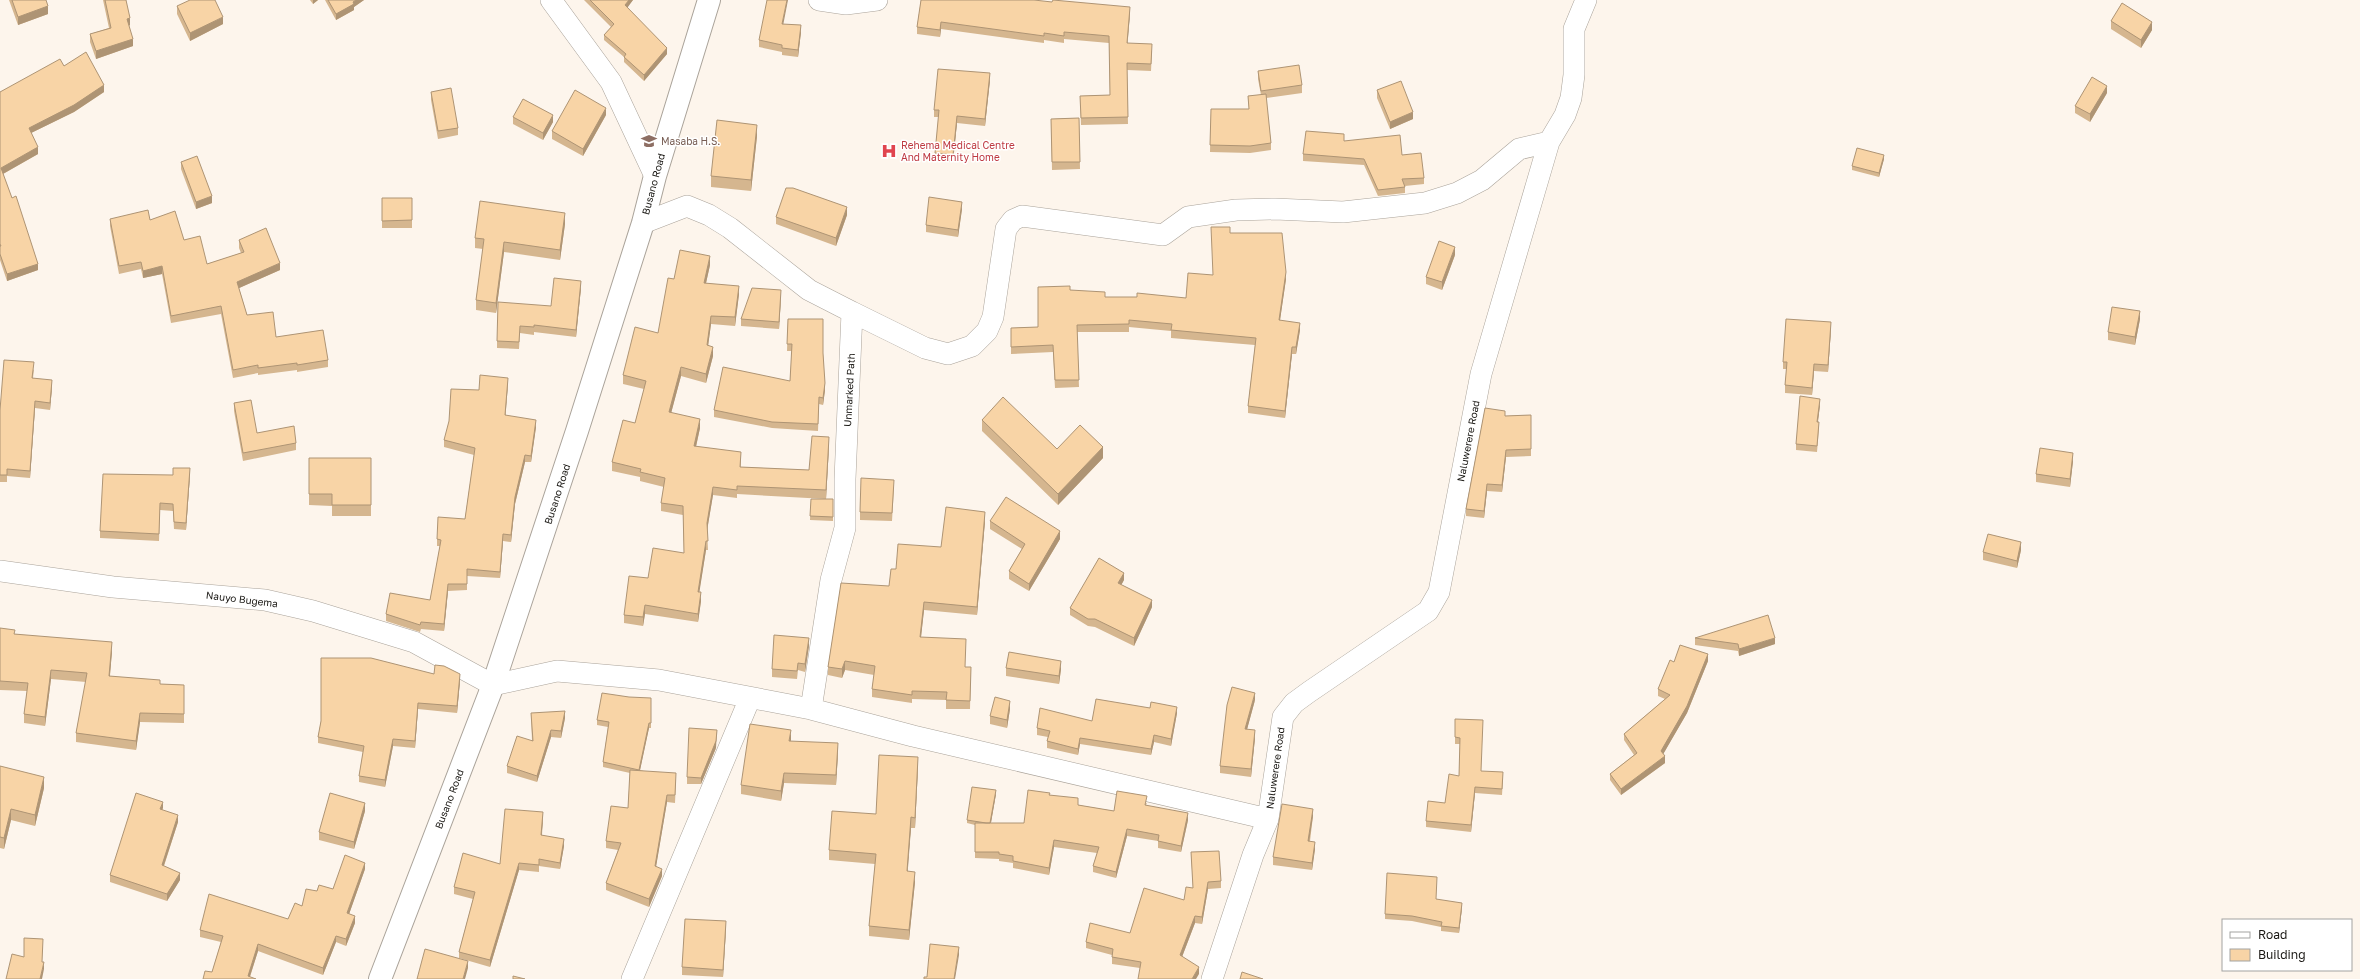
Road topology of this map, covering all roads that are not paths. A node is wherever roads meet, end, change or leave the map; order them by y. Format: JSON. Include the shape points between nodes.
{"nodes":[{"id":1,"x":552,"y":0,"type":"edge"},
{"id":2,"x":713,"y":0,"type":"edge"},
{"id":3,"x":819,"y":0,"type":"edge"},
{"id":4,"x":877,"y":0,"type":"edge"},
{"id":5,"x":1586,"y":0,"type":"edge"},
{"id":6,"x":1549,"y":142,"type":"junction"},
{"id":7,"x":655,"y":176,"type":"junction"},
{"id":8,"x":643,"y":223,"type":"junction"},
{"id":9,"x":852,"y":312,"type":"junction"},
{"id":10,"x":0,"y":571,"type":"edge"},
{"id":11,"x":493,"y":685,"type":"junction"},
{"id":12,"x":750,"y":698,"type":"junction"},
{"id":13,"x":810,"y":709,"type":"junction"},
{"id":14,"x":1268,"y":819,"type":"junction"},
{"id":15,"x":380,"y":979,"type":"edge"},
{"id":16,"x":632,"y":979,"type":"edge"},
{"id":17,"x":1212,"y":979,"type":"edge"}],
"edges":[{"from":1,"to":7,"type":"street","via":[[611,82]]},
{"from":2,"to":7,"type":"street","name":"Busano Road"},
{"from":3,"to":4,"type":"street","via":[[846,4]]},
{"from":5,"to":6,"type":"street","name":"Naluwerere Road","via":[[1574,29],[1571,98],[1565,115]]},
{"from":6,"to":9,"type":"street","via":[[1519,149],[1482,180],[1457,193],[1424,203],[1343,212],[1236,210],[1188,217],[1163,236],[1022,216],[1013,220],[1006,229],[993,317],[987,330],[972,346],[948,354],[925,348]]},
{"from":6,"to":14,"type":"street","name":"Naluwerere Road","via":[[1481,374],[1438,592],[1428,611],[1288,709],[1283,717]]},
{"from":7,"to":8,"type":"street","name":"Busano Road"},
{"from":8,"to":9,"type":"street","via":[[687,206],[709,215],[809,290]]},
{"from":8,"to":11,"type":"street","name":"Busano Road"},
{"from":9,"to":13,"type":"street","name":"Unmarked Path","via":[[845,479],[846,528],[831,580]]},
{"from":10,"to":11,"type":"street","name":"Nauyo Bugema","via":[[106,586],[265,600],[313,611],[414,642]]},
{"from":11,"to":12,"type":"street","via":[[558,671],[659,680]]},
{"from":11,"to":15,"type":"street","name":"Busano Road"},
{"from":12,"to":13,"type":"street"},
{"from":12,"to":16,"type":"street"},
{"from":13,"to":14,"type":"street","via":[[921,738]]},
{"from":14,"to":17,"type":"street","name":"Naluwerere Road","via":[[1253,855]]}]}
